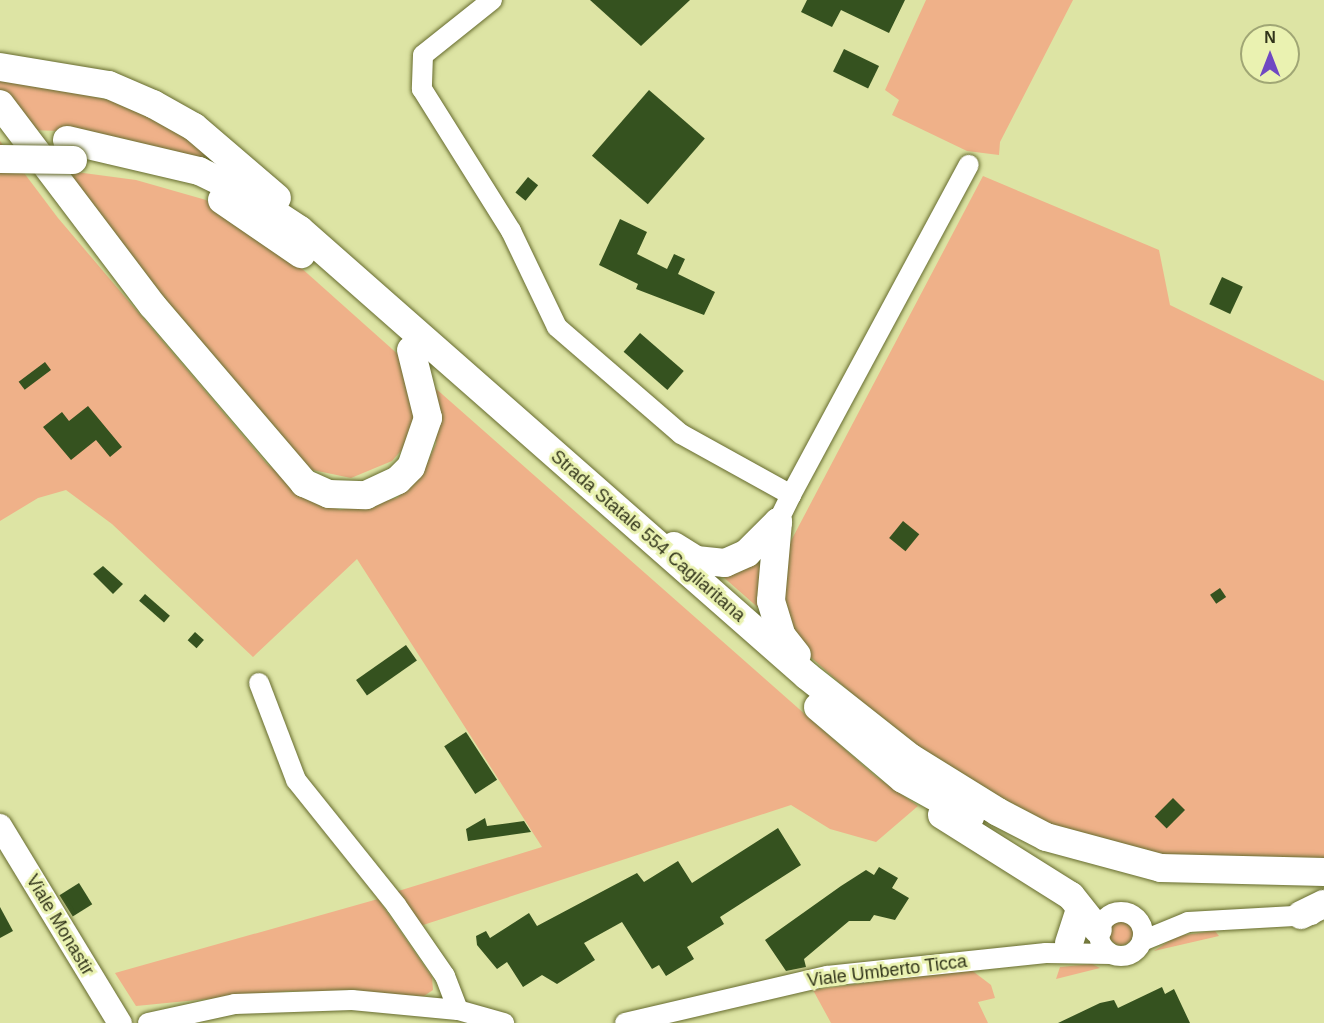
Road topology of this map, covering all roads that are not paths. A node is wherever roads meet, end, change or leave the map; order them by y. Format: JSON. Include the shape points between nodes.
{"nodes":[{"id":1,"x":492,"y":0,"type":"edge"},
{"id":2,"x":0,"y":67,"type":"edge"},
{"id":3,"x":0,"y":104,"type":"edge"},
{"id":4,"x":0,"y":132,"type":"edge"},
{"id":5,"x":0,"y":143,"type":"edge"},
{"id":6,"x":70,"y":150,"type":"junction"},
{"id":7,"x":0,"y":159,"type":"edge"},
{"id":8,"x":969,"y":165,"type":"dead end"},
{"id":9,"x":350,"y":272,"type":"junction"},
{"id":10,"x":153,"y":306,"type":"junction"},
{"id":11,"x":411,"y":350,"type":"junction"},
{"id":12,"x":791,"y":495,"type":"junction"},
{"id":13,"x":778,"y":522,"type":"junction"},
{"id":14,"x":655,"y":543,"type":"junction"},
{"id":15,"x":807,"y":676,"type":"junction"},
{"id":16,"x":259,"y":683,"type":"dead end"},
{"id":17,"x":903,"y":779,"type":"junction"},
{"id":18,"x":0,"y":826,"type":"edge"},
{"id":19,"x":1324,"y":872,"type":"edge"},
{"id":20,"x":1324,"y":885,"type":"edge"},
{"id":21,"x":1080,"y":909,"type":"junction"},
{"id":22,"x":1316,"y":911,"type":"edge"},
{"id":23,"x":1142,"y":941,"type":"junction"},
{"id":24,"x":1105,"y":942,"type":"junction"},
{"id":25,"x":1058,"y":948,"type":"junction"},
{"id":26,"x":458,"y":1010,"type":"junction"},
{"id":27,"x":120,"y":1023,"type":"edge"},
{"id":28,"x":148,"y":1023,"type":"edge"},
{"id":29,"x":504,"y":1023,"type":"edge"},
{"id":30,"x":625,"y":1023,"type":"edge"}],
"edges":[{"from":1,"to":12,"type":"street","via":[[423,55],[420,82],[511,231],[557,327],[681,434]]},
{"from":2,"to":9,"type":"highway","via":[[109,85],[194,127],[321,236]]},
{"from":3,"to":10,"type":"highway"},
{"from":4,"to":10,"type":"highway","via":[[48,193]]},
{"from":5,"to":6,"type":"highway","name":"Strada Statale 554 Cagliaritana"},
{"from":6,"to":7,"type":"highway","name":"Strada Statale 554 Cagliaritana","bridge":true},
{"from":6,"to":9,"type":"highway","name":"Strada Statale 554 Cagliaritana","via":[[199,171],[271,210]]},
{"from":6,"to":11,"type":"highway","name":"Strada Statale 554 Cagliaritana","via":[[221,200],[301,254]]},
{"from":8,"to":12,"type":"street"},
{"from":9,"to":14,"type":"highway","name":"Strada Statale 554 Cagliaritana"},
{"from":10,"to":11,"type":"highway","via":[[286,466],[304,483],[329,494],[347,497],[383,489],[419,454],[428,418]]},
{"from":11,"to":17,"type":"highway","name":"Strada Statale 554 Cagliaritana"},
{"from":12,"to":13,"type":"street"},
{"from":13,"to":14,"type":"highway","via":[[747,553],[725,563],[704,562],[667,542]]},
{"from":13,"to":15,"type":"highway","via":[[771,601],[786,642],[808,665]]},
{"from":14,"to":15,"type":"highway","name":"Strada Statale 554 Cagliaritana"},
{"from":15,"to":19,"type":"highway","name":"Strada Statale 554 Cagliaritana","via":[[911,758],[1046,837],[1161,868]]},
{"from":16,"to":26,"type":"street","via":[[296,780],[396,905],[445,976]]},
{"from":17,"to":20,"type":"highway","name":"Strada Statale 554 Cagliaritana","via":[[1034,848],[1112,874],[1208,887]]},
{"from":17,"to":21,"type":"highway","via":[[931,808],[1071,896]]},
{"from":18,"to":27,"type":"main road","name":"Viale Monastir"},
{"from":21,"to":24,"type":"highway"},
{"from":21,"to":25,"type":"highway"},
{"from":22,"to":23,"type":"street","via":[[1188,922]]},
{"from":23,"to":24,"type":"street","via":[[1133,953]]},
{"from":23,"to":24,"type":"street","via":[[1138,920],[1126,912],[1105,917]]},
{"from":24,"to":25,"type":"street","name":"Viale Umberto Ticca"},
{"from":24,"to":25,"type":"street","name":"Viale Umberto Ticca"},
{"from":25,"to":30,"type":"street","name":"Viale Umberto Ticca","via":[[827,976]]},
{"from":26,"to":28,"type":"street","via":[[352,1000],[235,1004]]},
{"from":26,"to":29,"type":"street"}]}
